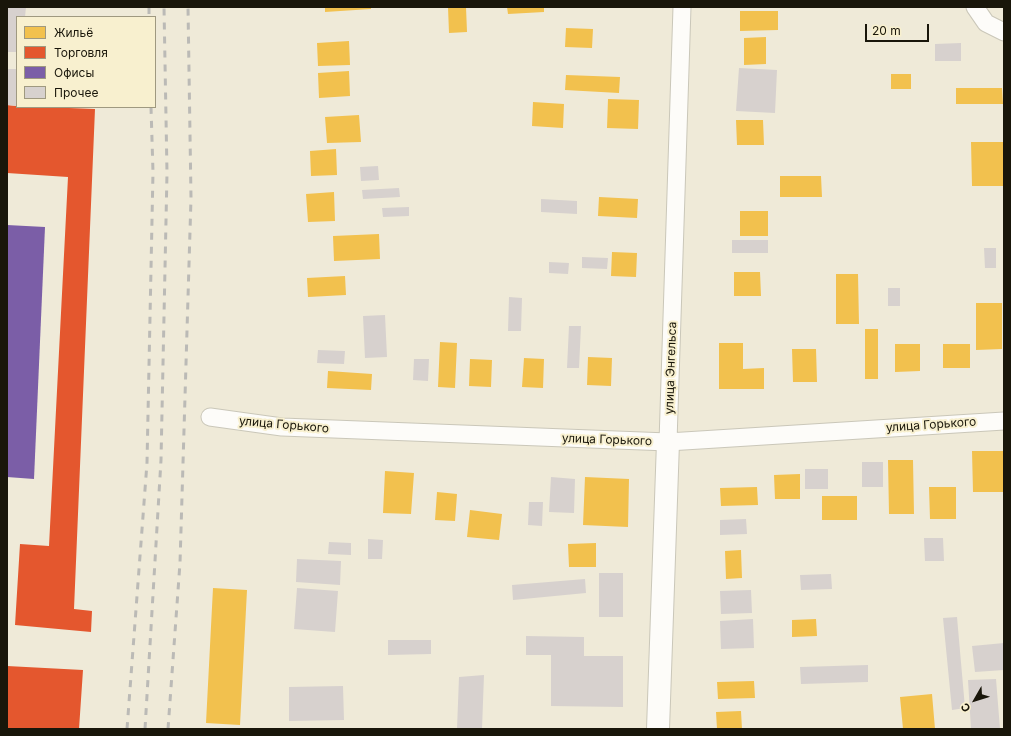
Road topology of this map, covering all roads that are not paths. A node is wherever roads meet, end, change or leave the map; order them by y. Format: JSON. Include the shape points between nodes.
{"nodes":[{"id":1,"x":682,"y":7,"type":"edge"},
{"id":2,"x":975,"y":7,"type":"edge"},
{"id":3,"x":1004,"y":32,"type":"edge"},
{"id":4,"x":210,"y":417,"type":"dead end"},
{"id":5,"x":1004,"y":421,"type":"edge"},
{"id":6,"x":668,"y":442,"type":"junction"},
{"id":7,"x":658,"y":729,"type":"edge"}],
"edges":[{"from":1,"to":6,"type":"street","name":"улица Энгельса"},
{"from":2,"to":3,"type":"street","via":[[986,23]]},
{"from":4,"to":6,"type":"street","name":"улица Горького","via":[[282,427]]},
{"from":5,"to":6,"type":"street","name":"улица Горького"},
{"from":6,"to":7,"type":"street","name":"улица Энгельса"}]}
